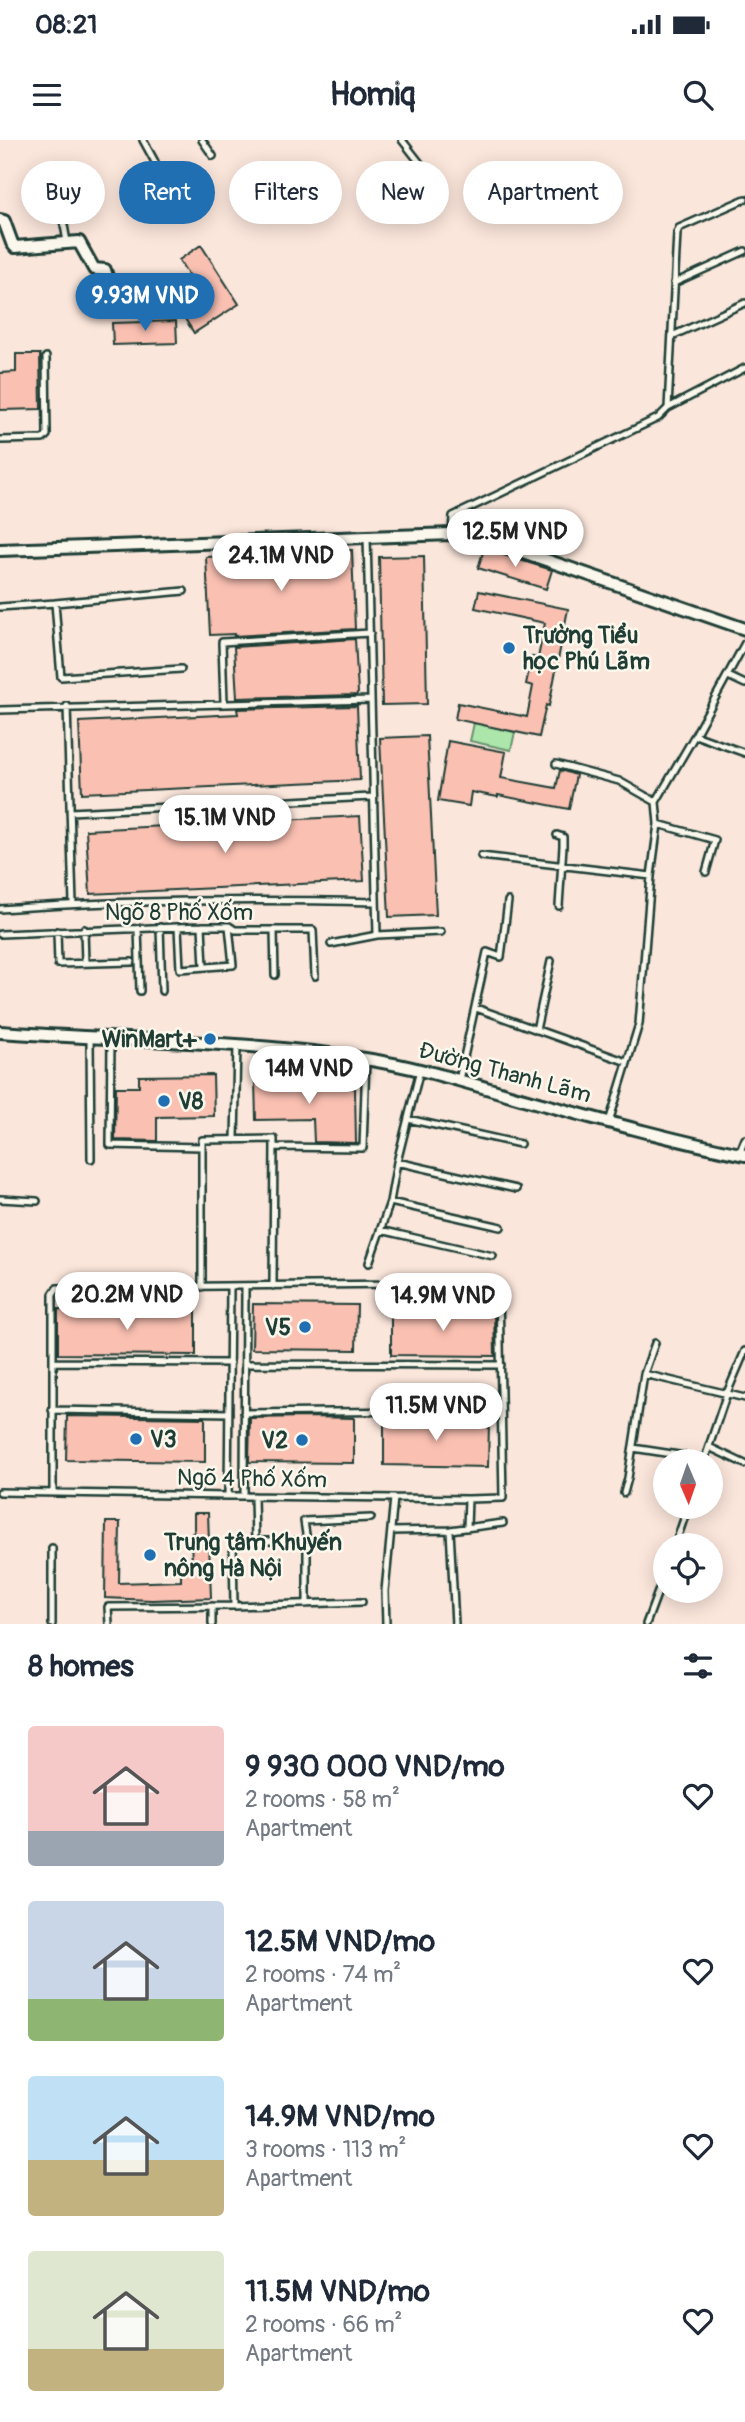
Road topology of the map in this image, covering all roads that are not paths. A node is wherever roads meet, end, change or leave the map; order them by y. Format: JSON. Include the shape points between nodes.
{"nodes":[{"id":1,"x":143,"y":140,"type":"edge"},
{"id":2,"x":202,"y":140,"type":"edge"},
{"id":3,"x":402,"y":140,"type":"edge"},
{"id":4,"x":213,"y":156,"type":"dead end"},
{"id":5,"x":154,"y":161,"type":"edge"},
{"id":6,"x":418,"y":161,"type":"edge"},
{"id":7,"x":745,"y":199,"type":"edge"},
{"id":8,"x":0,"y":220,"type":"edge"},
{"id":9,"x":64,"y":224,"type":"edge"},
{"id":10,"x":67,"y":242,"type":"junction"},
{"id":11,"x":745,"y":251,"type":"edge"},
{"id":12,"x":109,"y":283,"type":"dead end"},
{"id":13,"x":674,"y":283,"type":"junction"},
{"id":14,"x":745,"y":303,"type":"edge"},
{"id":15,"x":671,"y":336,"type":"junction"},
{"id":16,"x":46,"y":357,"type":"dead end"},
{"id":17,"x":745,"y":368,"type":"edge"},
{"id":18,"x":668,"y":408,"type":"junction"},
{"id":19,"x":0,"y":440,"type":"edge"},
{"id":20,"x":367,"y":536,"type":"junction"},
{"id":21,"x":453,"y":538,"type":"junction"},
{"id":22,"x":0,"y":550,"type":"edge"},
{"id":23,"x":184,"y":590,"type":"dead end"},
{"id":24,"x":55,"y":603,"type":"junction"},
{"id":25,"x":0,"y":607,"type":"edge"},
{"id":26,"x":745,"y":629,"type":"edge"},
{"id":27,"x":370,"y":633,"type":"junction"},
{"id":28,"x":745,"y":643,"type":"edge"},
{"id":29,"x":181,"y":668,"type":"dead end"},
{"id":30,"x":728,"y":676,"type":"junction"},
{"id":31,"x":745,"y":684,"type":"edge"},
{"id":32,"x":371,"y":700,"type":"junction"},
{"id":33,"x":224,"y":703,"type":"junction"},
{"id":34,"x":67,"y":706,"type":"junction"},
{"id":35,"x":0,"y":710,"type":"edge"},
{"id":36,"x":695,"y":735,"type":"junction"},
{"id":37,"x":745,"y":753,"type":"edge"},
{"id":38,"x":556,"y":764,"type":"dead end"},
{"id":39,"x":372,"y":797,"type":"junction"},
{"id":40,"x":656,"y":802,"type":"junction"},
{"id":41,"x":70,"y":812,"type":"junction"},
{"id":42,"x":658,"y":824,"type":"junction"},
{"id":43,"x":557,"y":835,"type":"dead end"},
{"id":44,"x":481,"y":856,"type":"dead end"},
{"id":45,"x":563,"y":866,"type":"junction"},
{"id":46,"x":706,"y":872,"type":"dead end"},
{"id":47,"x":650,"y":876,"type":"junction"},
{"id":48,"x":508,"y":901,"type":"dead end"},
{"id":49,"x":375,"y":902,"type":"junction"},
{"id":50,"x":73,"y":904,"type":"junction"},
{"id":51,"x":559,"y":906,"type":"dead end"},
{"id":52,"x":0,"y":909,"type":"edge"},
{"id":53,"x":202,"y":926,"type":"junction"},
{"id":54,"x":229,"y":926,"type":"junction"},
{"id":55,"x":160,"y":927,"type":"junction"},
{"id":56,"x":178,"y":927,"type":"junction"},
{"id":57,"x":138,"y":928,"type":"junction"},
{"id":58,"x":84,"y":929,"type":"junction"},
{"id":59,"x":57,"y":930,"type":"junction"},
{"id":60,"x":274,"y":930,"type":"junction"},
{"id":61,"x":441,"y":932,"type":"dead end"},
{"id":62,"x":0,"y":934,"type":"edge"},
{"id":63,"x":377,"y":935,"type":"junction"},
{"id":64,"x":331,"y":944,"type":"dead end"},
{"id":65,"x":551,"y":961,"type":"dead end"},
{"id":66,"x":132,"y":962,"type":"dead end"},
{"id":67,"x":85,"y":963,"type":"junction"},
{"id":68,"x":204,"y":967,"type":"junction"},
{"id":69,"x":275,"y":975,"type":"dead end"},
{"id":70,"x":316,"y":976,"type":"dead end"},
{"id":71,"x":162,"y":990,"type":"dead end"},
{"id":72,"x":140,"y":991,"type":"dead end"},
{"id":73,"x":476,"y":1008,"type":"junction"},
{"id":74,"x":536,"y":1030,"type":"junction"},
{"id":75,"x":0,"y":1032,"type":"edge"},
{"id":76,"x":90,"y":1039,"type":"junction"},
{"id":77,"x":111,"y":1040,"type":"junction"},
{"id":78,"x":237,"y":1045,"type":"junction"},
{"id":79,"x":366,"y":1059,"type":"junction"},
{"id":80,"x":627,"y":1062,"type":"junction"},
{"id":81,"x":421,"y":1070,"type":"junction"},
{"id":82,"x":459,"y":1080,"type":"junction"},
{"id":83,"x":408,"y":1119,"type":"junction"},
{"id":84,"x":609,"y":1122,"type":"junction"},
{"id":85,"x":745,"y":1139,"type":"edge"},
{"id":86,"x":236,"y":1140,"type":"junction"},
{"id":87,"x":520,"y":1144,"type":"dead end"},
{"id":88,"x":202,"y":1147,"type":"junction"},
{"id":89,"x":274,"y":1147,"type":"junction"},
{"id":90,"x":742,"y":1155,"type":"edge"},
{"id":91,"x":91,"y":1159,"type":"dead end"},
{"id":92,"x":397,"y":1162,"type":"junction"},
{"id":93,"x":516,"y":1189,"type":"dead end"},
{"id":94,"x":0,"y":1199,"type":"edge"},
{"id":95,"x":37,"y":1201,"type":"dead end"},
{"id":96,"x":390,"y":1202,"type":"junction"},
{"id":97,"x":501,"y":1227,"type":"dead end"},
{"id":98,"x":380,"y":1230,"type":"junction"},
{"id":99,"x":493,"y":1255,"type":"dead end"},
{"id":100,"x":369,"y":1263,"type":"dead end"},
{"id":101,"x":273,"y":1286,"type":"junction"},
{"id":102,"x":202,"y":1287,"type":"junction"},
{"id":103,"x":230,"y":1287,"type":"junction"},
{"id":104,"x":245,"y":1287,"type":"junction"},
{"id":105,"x":655,"y":1343,"type":"dead end"},
{"id":106,"x":745,"y":1351,"type":"edge"},
{"id":107,"x":52,"y":1362,"type":"junction"},
{"id":108,"x":230,"y":1363,"type":"junction"},
{"id":109,"x":245,"y":1364,"type":"junction"},
{"id":110,"x":501,"y":1365,"type":"junction"},
{"id":111,"x":644,"y":1374,"type":"junction"},
{"id":112,"x":727,"y":1393,"type":"junction"},
{"id":113,"x":745,"y":1398,"type":"edge"},
{"id":114,"x":52,"y":1410,"type":"junction"},
{"id":115,"x":501,"y":1410,"type":"junction"},
{"id":116,"x":229,"y":1413,"type":"junction"},
{"id":117,"x":244,"y":1413,"type":"junction"},
{"id":118,"x":709,"y":1447,"type":"joint"},
{"id":119,"x":633,"y":1448,"type":"junction"},
{"id":120,"x":653,"y":1451,"type":"edge"},
{"id":121,"x":745,"y":1464,"type":"edge"},
{"id":122,"x":0,"y":1492,"type":"edge"},
{"id":123,"x":53,"y":1493,"type":"junction"},
{"id":124,"x":624,"y":1493,"type":"dead end"},
{"id":125,"x":228,"y":1496,"type":"junction"},
{"id":126,"x":244,"y":1496,"type":"junction"},
{"id":127,"x":254,"y":1496,"type":"junction"},
{"id":128,"x":394,"y":1498,"type":"junction"},
{"id":129,"x":468,"y":1499,"type":"junction"},
{"id":130,"x":371,"y":1518,"type":"dead end"},
{"id":131,"x":503,"y":1523,"type":"dead end"},
{"id":132,"x":467,"y":1528,"type":"junction"},
{"id":133,"x":450,"y":1530,"type":"junction"},
{"id":134,"x":390,"y":1531,"type":"junction"},
{"id":135,"x":255,"y":1541,"type":"junction"},
{"id":136,"x":307,"y":1541,"type":"junction"},
{"id":137,"x":52,"y":1548,"type":"dead end"},
{"id":138,"x":362,"y":1602,"type":"dead end"},
{"id":139,"x":654,"y":1603,"type":"edge"},
{"id":140,"x":307,"y":1604,"type":"junction"},
{"id":141,"x":212,"y":1606,"type":"junction"},
{"id":142,"x":234,"y":1606,"type":"junction"},
{"id":143,"x":52,"y":1624,"type":"edge"},
{"id":144,"x":108,"y":1624,"type":"edge"},
{"id":145,"x":212,"y":1624,"type":"edge"},
{"id":146,"x":386,"y":1624,"type":"edge"},
{"id":147,"x":455,"y":1624,"type":"edge"},
{"id":148,"x":646,"y":1624,"type":"edge"}],
"edges":[{"from":1,"to":5,"type":"lane"},
{"from":2,"to":4,"type":"lane"},
{"from":3,"to":6,"type":"lane"},
{"from":7,"to":13,"type":"lane","via":[[679,228]]},
{"from":8,"to":10,"type":"street","via":[[15,247]]},
{"from":9,"to":10,"type":"lane"},
{"from":10,"to":12,"type":"street","via":[[79,242],[93,268],[105,270]]},
{"from":11,"to":13,"type":"lane"},
{"from":13,"to":15,"type":"lane"},
{"from":14,"to":15,"type":"lane"},
{"from":15,"to":18,"type":"lane"},
{"from":16,"to":19,"type":"lane","via":[[47,435],[43,439]]},
{"from":17,"to":18,"type":"lane"},
{"from":18,"to":21,"type":"lane","via":[[658,418],[453,516]]},
{"from":20,"to":21,"type":"street"},
{"from":20,"to":22,"type":"street"},
{"from":20,"to":27,"type":"lane"},
{"from":21,"to":26,"type":"street","via":[[503,545]]},
{"from":23,"to":24,"type":"lane"},
{"from":24,"to":25,"type":"lane"},
{"from":24,"to":29,"type":"lane","via":[[61,677]]},
{"from":27,"to":32,"type":"lane"},
{"from":27,"to":33,"type":"lane","via":[[222,642]]},
{"from":28,"to":30,"type":"lane"},
{"from":30,"to":31,"type":"lane"},
{"from":30,"to":36,"type":"lane"},
{"from":32,"to":33,"type":"lane"},
{"from":32,"to":39,"type":"lane"},
{"from":33,"to":34,"type":"lane"},
{"from":34,"to":35,"type":"lane"},
{"from":34,"to":41,"type":"lane"},
{"from":36,"to":37,"type":"lane"},
{"from":36,"to":40,"type":"lane"},
{"from":38,"to":40,"type":"lane","via":[[619,781]]},
{"from":39,"to":41,"type":"lane"},
{"from":39,"to":49,"type":"lane"},
{"from":40,"to":42,"type":"lane"},
{"from":41,"to":50,"type":"lane"},
{"from":42,"to":46,"type":"lane","via":[[715,840]]},
{"from":42,"to":47,"type":"lane"},
{"from":43,"to":45,"type":"lane","via":[[562,837]]},
{"from":44,"to":45,"type":"lane"},
{"from":45,"to":47,"type":"lane"},
{"from":45,"to":51,"type":"lane"},
{"from":47,"to":80,"type":"lane","via":[[639,1024]]},
{"from":48,"to":73,"type":"lane","via":[[501,957],[487,953]]},
{"from":49,"to":50,"type":"lane","via":[[237,899]]},
{"from":49,"to":63,"type":"lane"},
{"from":50,"to":52,"type":"lane"},
{"from":53,"to":54,"type":"lane","name":"Ngõ 8 Phố Xốm"},
{"from":53,"to":56,"type":"lane","name":"Ngõ 8 Phố Xốm"},
{"from":53,"to":68,"type":"lane"},
{"from":54,"to":60,"type":"lane","name":"Ngõ 8 Phố Xốm"},
{"from":54,"to":68,"type":"lane","via":[[233,965]]},
{"from":55,"to":56,"type":"lane","name":"Ngõ 8 Phố Xốm"},
{"from":55,"to":57,"type":"lane","name":"Ngõ 8 Phố Xốm"},
{"from":55,"to":71,"type":"lane"},
{"from":56,"to":68,"type":"lane","via":[[180,969]]},
{"from":57,"to":58,"type":"lane","name":"Ngõ 8 Phố Xốm"},
{"from":57,"to":72,"type":"lane"},
{"from":58,"to":59,"type":"lane","name":"Ngõ 8 Phố Xốm"},
{"from":58,"to":67,"type":"lane"},
{"from":59,"to":62,"type":"lane","name":"Ngõ 8 Phố Xốm"},
{"from":59,"to":67,"type":"lane","via":[[58,964]]},
{"from":60,"to":69,"type":"lane"},
{"from":60,"to":70,"type":"lane","name":"Ngõ 8 Phố Xốm","via":[[313,930]]},
{"from":61,"to":63,"type":"lane"},
{"from":63,"to":64,"type":"lane"},
{"from":65,"to":74,"type":"lane"},
{"from":66,"to":67,"type":"lane"},
{"from":73,"to":74,"type":"lane"},
{"from":73,"to":82,"type":"lane"},
{"from":74,"to":80,"type":"lane"},
{"from":75,"to":76,"type":"street","name":"Đường Thanh Lãm"},
{"from":76,"to":77,"type":"street","name":"Đường Thanh Lãm"},
{"from":76,"to":91,"type":"lane"},
{"from":77,"to":78,"type":"street","name":"Đường Thanh Lãm"},
{"from":77,"to":88,"type":"lane","via":[[110,1145]]},
{"from":78,"to":79,"type":"street","name":"Đường Thanh Lãm"},
{"from":78,"to":86,"type":"lane"},
{"from":79,"to":81,"type":"street","name":"Đường Thanh Lãm"},
{"from":79,"to":89,"type":"lane","via":[[363,1148]]},
{"from":80,"to":84,"type":"lane"},
{"from":81,"to":82,"type":"street","name":"Đường Thanh Lãm"},
{"from":81,"to":83,"type":"lane"},
{"from":82,"to":84,"type":"street","name":"Đường Thanh Lãm"},
{"from":83,"to":87,"type":"lane"},
{"from":83,"to":92,"type":"lane"},
{"from":84,"to":90,"type":"street","name":"Đường Thanh Lãm"},
{"from":85,"to":90,"type":"lane"},
{"from":86,"to":88,"type":"lane","via":[[202,1140]]},
{"from":86,"to":89,"type":"lane","via":[[274,1139]]},
{"from":88,"to":102,"type":"lane"},
{"from":89,"to":101,"type":"lane"},
{"from":92,"to":93,"type":"lane"},
{"from":92,"to":96,"type":"lane"},
{"from":94,"to":95,"type":"lane"},
{"from":96,"to":97,"type":"lane"},
{"from":96,"to":98,"type":"lane"},
{"from":98,"to":99,"type":"lane"},
{"from":98,"to":100,"type":"lane"},
{"from":101,"to":104,"type":"lane"},
{"from":101,"to":110,"type":"lane","via":[[492,1284],[500,1295]]},
{"from":102,"to":103,"type":"lane"},
{"from":102,"to":107,"type":"lane","via":[[57,1288],[53,1294]]},
{"from":103,"to":104,"type":"lane"},
{"from":103,"to":108,"type":"lane"},
{"from":104,"to":109,"type":"lane"},
{"from":105,"to":111,"type":"lane"},
{"from":106,"to":112,"type":"lane"},
{"from":107,"to":108,"type":"lane"},
{"from":107,"to":114,"type":"lane"},
{"from":108,"to":116,"type":"lane"},
{"from":109,"to":110,"type":"lane"},
{"from":109,"to":117,"type":"lane"},
{"from":110,"to":115,"type":"lane"},
{"from":111,"to":112,"type":"lane"},
{"from":111,"to":119,"type":"lane"},
{"from":112,"to":113,"type":"lane"},
{"from":112,"to":118,"type":"lane"},
{"from":114,"to":116,"type":"lane"},
{"from":114,"to":123,"type":"lane"},
{"from":115,"to":117,"type":"lane"},
{"from":115,"to":129,"type":"lane","name":"Ngõ 4 Phố Xốm","via":[[503,1498]]},
{"from":116,"to":125,"type":"lane"},
{"from":117,"to":126,"type":"lane"},
{"from":118,"to":121,"type":"lane"},
{"from":119,"to":120,"type":"lane"},
{"from":119,"to":124,"type":"lane"},
{"from":122,"to":123,"type":"lane","name":"Ngõ 4 Phố Xốm"},
{"from":123,"to":125,"type":"lane","name":"Ngõ 4 Phố Xốm"},
{"from":125,"to":126,"type":"lane","name":"Ngõ 4 Phố Xốm"},
{"from":126,"to":127,"type":"lane","name":"Ngõ 4 Phố Xốm"},
{"from":127,"to":128,"type":"lane","name":"Ngõ 4 Phố Xốm"},
{"from":127,"to":135,"type":"lane"},
{"from":128,"to":129,"type":"lane","name":"Ngõ 4 Phố Xốm"},
{"from":128,"to":134,"type":"lane"},
{"from":129,"to":132,"type":"lane"},
{"from":130,"to":136,"type":"lane","via":[[304,1521]]},
{"from":131,"to":132,"type":"lane"},
{"from":132,"to":133,"type":"lane"},
{"from":133,"to":134,"type":"lane"},
{"from":133,"to":147,"type":"lane"},
{"from":134,"to":146,"type":"lane"},
{"from":135,"to":136,"type":"lane"},
{"from":135,"to":142,"type":"lane","via":[[233,1544]]},
{"from":136,"to":140,"type":"lane"},
{"from":137,"to":143,"type":"lane"},
{"from":138,"to":140,"type":"lane"},
{"from":139,"to":148,"type":"lane"},
{"from":140,"to":142,"type":"lane"},
{"from":141,"to":142,"type":"lane"},
{"from":141,"to":144,"type":"lane","via":[[108,1607]]},
{"from":141,"to":145,"type":"lane"}]}
